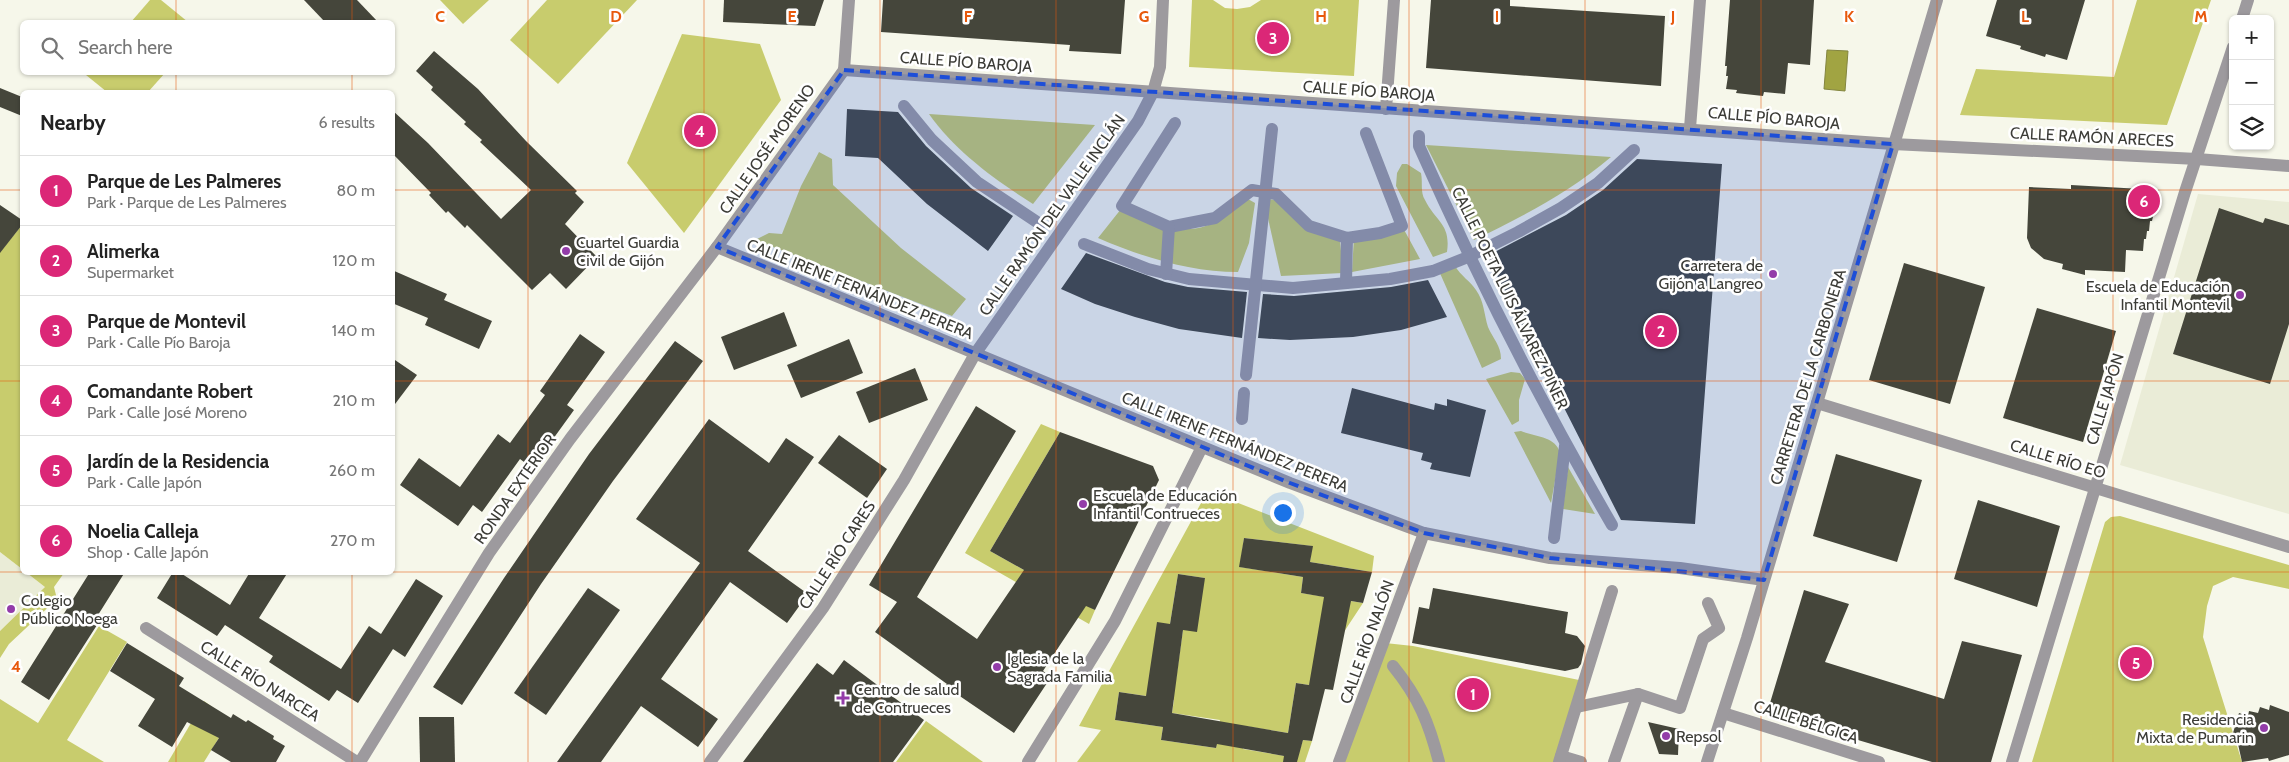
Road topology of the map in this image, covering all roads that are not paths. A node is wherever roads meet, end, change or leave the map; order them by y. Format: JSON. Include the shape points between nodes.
{"nodes":[{"id":1,"x":848,"y":0,"type":"edge"},
{"id":2,"x":1163,"y":0,"type":"edge"},
{"id":3,"x":1394,"y":0,"type":"edge"},
{"id":4,"x":1700,"y":0,"type":"edge"},
{"id":5,"x":1937,"y":0,"type":"edge"},
{"id":6,"x":2248,"y":0,"type":"edge"},
{"id":7,"x":2243,"y":15,"type":"edge"},
{"id":8,"x":2229,"y":59,"type":"edge"},
{"id":9,"x":844,"y":70,"type":"junction"},
{"id":10,"x":1153,"y":92,"type":"junction"},
{"id":11,"x":904,"y":106,"type":"dead end"},
{"id":12,"x":1386,"y":109,"type":"junction"},
{"id":13,"x":1175,"y":123,"type":"dead end"},
{"id":14,"x":1690,"y":128,"type":"junction"},
{"id":15,"x":1272,"y":129,"type":"dead end"},
{"id":16,"x":1366,"y":133,"type":"dead end"},
{"id":17,"x":1419,"y":136,"type":"dead end"},
{"id":18,"x":1893,"y":144,"type":"junction"},
{"id":19,"x":1634,"y":150,"type":"dead end"},
{"id":20,"x":2197,"y":159,"type":"junction"},
{"id":21,"x":2289,"y":166,"type":"edge"},
{"id":22,"x":1264,"y":192,"type":"junction"},
{"id":23,"x":1040,"y":224,"type":"dead end"},
{"id":24,"x":1169,"y":227,"type":"junction"},
{"id":25,"x":1347,"y":238,"type":"junction"},
{"id":26,"x":1084,"y":244,"type":"dead end"},
{"id":27,"x":717,"y":248,"type":"junction"},
{"id":28,"x":1468,"y":258,"type":"junction"},
{"id":29,"x":1166,"y":274,"type":"junction"},
{"id":30,"x":1346,"y":283,"type":"junction"},
{"id":31,"x":1255,"y":285,"type":"junction"},
{"id":32,"x":975,"y":354,"type":"junction"},
{"id":33,"x":1246,"y":375,"type":"dead end"},
{"id":34,"x":1244,"y":393,"type":"dead end"},
{"id":35,"x":1817,"y":403,"type":"junction"},
{"id":36,"x":1242,"y":419,"type":"dead end"},
{"id":37,"x":1565,"y":446,"type":"junction"},
{"id":38,"x":1202,"y":447,"type":"junction"},
{"id":39,"x":2094,"y":487,"type":"junction"},
{"id":40,"x":1612,"y":525,"type":"dead end"},
{"id":41,"x":1424,"y":533,"type":"junction"},
{"id":42,"x":1554,"y":538,"type":"dead end"},
{"id":43,"x":2289,"y":547,"type":"edge"},
{"id":44,"x":1764,"y":580,"type":"junction"},
{"id":45,"x":1612,"y":591,"type":"dead end"},
{"id":46,"x":1708,"y":603,"type":"dead end"},
{"id":47,"x":146,"y":628,"type":"dead end"},
{"id":48,"x":1393,"y":666,"type":"dead end"},
{"id":49,"x":1638,"y":694,"type":"junction"},
{"id":50,"x":1577,"y":707,"type":"junction"},
{"id":51,"x":1724,"y":713,"type":"junction"},
{"id":52,"x":1560,"y":759,"type":"edge"},
{"id":53,"x":358,"y":762,"type":"edge"},
{"id":54,"x":710,"y":762,"type":"edge"},
{"id":55,"x":1028,"y":762,"type":"edge"},
{"id":56,"x":1339,"y":762,"type":"edge"},
{"id":57,"x":1440,"y":762,"type":"edge"},
{"id":58,"x":1581,"y":762,"type":"edge"},
{"id":59,"x":1614,"y":762,"type":"edge"},
{"id":60,"x":1707,"y":762,"type":"edge"},
{"id":61,"x":1879,"y":762,"type":"edge"},
{"id":62,"x":2012,"y":762,"type":"edge"}],
"edges":[{"from":1,"to":9,"type":"street"},
{"from":2,"to":10,"type":"street","name":"CALLE RAMÓN DEL VALLE INCLÁN","via":[[1160,67]]},
{"from":3,"to":12,"type":"street"},
{"from":4,"to":14,"type":"street"},
{"from":5,"to":18,"type":"street","name":"CARRETERA DE LA CARBONERA"},
{"from":6,"to":7,"type":"street"},
{"from":8,"to":20,"type":"street","name":"CALLE JAPÓN"},
{"from":9,"to":10,"type":"street","name":"CALLE PÍO BAROJA"},
{"from":9,"to":27,"type":"street","name":"CALLE JOSÉ MORENO"},
{"from":10,"to":12,"type":"street","name":"CALLE PÍO BAROJA"},
{"from":10,"to":32,"type":"street","name":"CALLE RAMÓN DEL VALLE INCLÁN","via":[[1138,121]]},
{"from":11,"to":23,"type":"street","via":[[932,140],[977,182]]},
{"from":12,"to":14,"type":"street","name":"CALLE PÍO BAROJA"},
{"from":13,"to":24,"type":"street","via":[[1122,206]]},
{"from":14,"to":18,"type":"street","name":"CALLE PÍO BAROJA"},
{"from":15,"to":22,"type":"street"},
{"from":16,"to":25,"type":"street","via":[[1402,226]]},
{"from":17,"to":28,"type":"street","name":"CALLE POETA LUIS ÁLVAREZ PIÑER","via":[[1419,146]]},
{"from":18,"to":20,"type":"street","name":"CALLE RAMÓN ARECES"},
{"from":18,"to":35,"type":"street","name":"CARRETERA DE LA CARBONERA"},
{"from":19,"to":28,"type":"street","via":[[1598,183],[1561,208]]},
{"from":20,"to":21,"type":"street","name":"CALLE RAMÓN ARECES"},
{"from":20,"to":39,"type":"street","name":"CALLE JAPÓN"},
{"from":22,"to":24,"type":"street","via":[[1252,190],[1215,218]]},
{"from":22,"to":25,"type":"street","via":[[1276,194],[1309,226]]},
{"from":22,"to":31,"type":"street"},
{"from":24,"to":29,"type":"street"},
{"from":25,"to":30,"type":"street"},
{"from":26,"to":29,"type":"street"},
{"from":27,"to":32,"type":"street","name":"CALLE IRENE FERNÁNDEZ PERERA"},
{"from":27,"to":53,"type":"street","name":"RONDA EXTERIOR","via":[[570,439],[489,553]]},
{"from":28,"to":30,"type":"street","via":[[1432,271]]},
{"from":28,"to":37,"type":"street","name":"CALLE POETA LUIS ÁLVAREZ PIÑER"},
{"from":29,"to":31,"type":"street"},
{"from":30,"to":31,"type":"street","via":[[1293,288]]},
{"from":31,"to":33,"type":"street"},
{"from":32,"to":38,"type":"street","name":"CALLE IRENE FERNÁNDEZ PERERA"},
{"from":32,"to":54,"type":"street","name":"CALLE RÍO CARES","via":[[904,480],[823,608]]},
{"from":34,"to":36,"type":"street"},
{"from":35,"to":39,"type":"street","name":"CALLE RÍO EO"},
{"from":35,"to":44,"type":"street","name":"CARRETERA DE LA CARBONERA"},
{"from":37,"to":40,"type":"street","name":"CALLE POETA LUIS ÁLVAREZ PIÑER"},
{"from":37,"to":42,"type":"street"},
{"from":38,"to":41,"type":"street","name":"CALLE IRENE FERNÁNDEZ PERERA"},
{"from":38,"to":55,"type":"street","via":[[1115,621]]},
{"from":39,"to":43,"type":"street","name":"CALLE RÍO EO"},
{"from":39,"to":62,"type":"street","name":"CALLE JAPÓN"},
{"from":41,"to":44,"type":"street","name":"CALLE IRENE FERNÁNDEZ PERERA","via":[[1550,558],[1680,568]]},
{"from":41,"to":56,"type":"street","name":"CALLE RÍO NALÓN"},
{"from":44,"to":51,"type":"street","name":"CARRETERA DE LA CARBONERA"},
{"from":45,"to":50,"type":"street"},
{"from":46,"to":49,"type":"street","via":[[1719,628],[1703,639],[1680,708]]},
{"from":47,"to":53,"type":"street","name":"CALLE RÍO NARCEA"},
{"from":48,"to":57,"type":"street","via":[[1420,703]]},
{"from":49,"to":50,"type":"street"},
{"from":49,"to":59,"type":"street"},
{"from":50,"to":52,"type":"street"},
{"from":51,"to":60,"type":"street","name":"CARRETERA DE LA CARBONERA"},
{"from":51,"to":61,"type":"street","name":"CALLE BÉLGICA"},
{"from":52,"to":58,"type":"street"}]}
